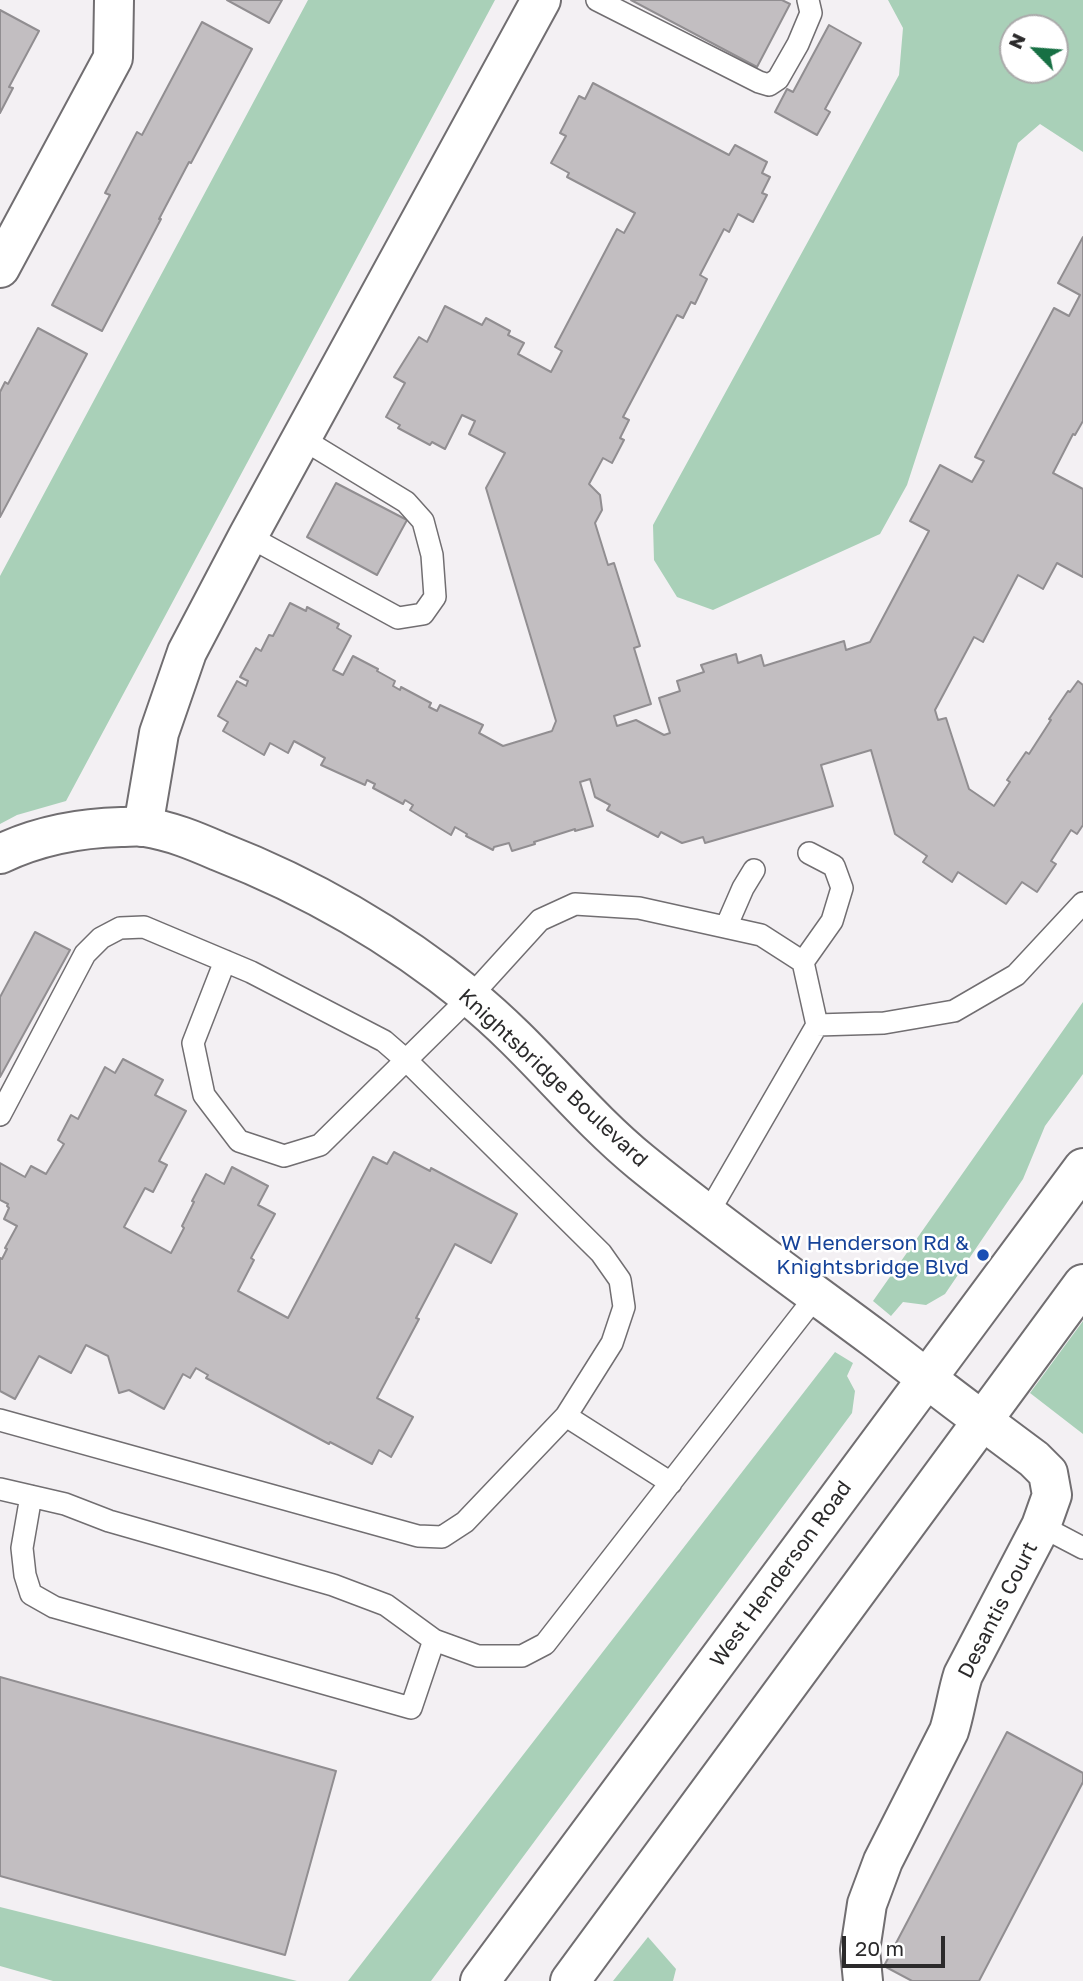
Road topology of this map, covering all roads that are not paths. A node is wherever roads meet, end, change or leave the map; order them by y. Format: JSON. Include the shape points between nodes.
{"nodes":[{"id":1,"x":114,"y":0,"type":"edge"},
{"id":2,"x":541,"y":0,"type":"edge"},
{"id":3,"x":597,"y":0,"type":"edge"},
{"id":4,"x":808,"y":0,"type":"edge"},
{"id":5,"x":0,"y":268,"type":"edge"},
{"id":6,"x":301,"y":438,"type":"junction"},
{"id":7,"x":248,"y":536,"type":"junction"},
{"id":8,"x":144,"y":827,"type":"junction"},
{"id":9,"x":808,"y":853,"type":"dead end"},
{"id":10,"x":0,"y":854,"type":"edge"},
{"id":11,"x":754,"y":870,"type":"dead end"},
{"id":12,"x":1083,"y":903,"type":"edge"},
{"id":13,"x":726,"y":928,"type":"junction"},
{"id":14,"x":225,"y":961,"type":"junction"},
{"id":15,"x":803,"y":962,"type":"junction"},
{"id":16,"x":470,"y":997,"type":"junction"},
{"id":17,"x":817,"y":1025,"type":"junction"},
{"id":18,"x":407,"y":1061,"type":"junction"},
{"id":19,"x":0,"y":1115,"type":"edge"},
{"id":20,"x":1083,"y":1168,"type":"edge"},
{"id":21,"x":707,"y":1215,"type":"junction"},
{"id":22,"x":1083,"y":1284,"type":"edge"},
{"id":23,"x":816,"y":1296,"type":"junction"},
{"id":24,"x":926,"y":1378,"type":"junction"},
{"id":25,"x":566,"y":1416,"type":"junction"},
{"id":26,"x":0,"y":1420,"type":"edge"},
{"id":27,"x":983,"y":1422,"type":"junction"},
{"id":28,"x":671,"y":1483,"type":"junction"},
{"id":29,"x":0,"y":1489,"type":"edge"},
{"id":30,"x":31,"y":1496,"type":"junction"},
{"id":31,"x":1041,"y":1527,"type":"junction"},
{"id":32,"x":1083,"y":1548,"type":"edge"},
{"id":33,"x":434,"y":1640,"type":"junction"},
{"id":34,"x":481,"y":1981,"type":"edge"},
{"id":35,"x":570,"y":1981,"type":"edge"},
{"id":36,"x":863,"y":1981,"type":"edge"}],
"edges":[{"from":1,"to":5,"type":"street","via":[[113,58]]},
{"from":2,"to":6,"type":"street"},
{"from":3,"to":4,"type":"lane","via":[[769,85],[778,79],[798,44],[811,13]]},
{"from":6,"to":7,"type":"street"},
{"from":6,"to":7,"type":"lane","via":[[407,502],[423,521],[432,555],[435,597],[422,614],[398,618]]},
{"from":7,"to":8,"type":"street","via":[[187,652],[159,733]]},
{"from":8,"to":10,"type":"street","name":"Knightsbridge Boulevard","via":[[66,831]]},
{"from":8,"to":16,"type":"street","name":"Knightsbridge Boulevard","via":[[181,836],[289,882],[393,941]]},
{"from":9,"to":15,"type":"lane","via":[[834,866],[842,888],[832,921]]},
{"from":11,"to":13,"type":"lane"},
{"from":12,"to":17,"type":"lane","via":[[1016,975],[954,1011],[884,1023]]},
{"from":13,"to":15,"type":"lane","via":[[761,935]]},
{"from":13,"to":16,"type":"lane","via":[[639,908],[575,904],[540,920]]},
{"from":14,"to":18,"type":"lane","via":[[384,1041]]},
{"from":14,"to":18,"type":"lane","via":[[193,1043],[204,1095],[239,1141],[284,1156],[320,1145]]},
{"from":14,"to":19,"type":"lane","via":[[144,927],[120,928],[101,938],[85,954]]},
{"from":15,"to":17,"type":"lane"},
{"from":16,"to":18,"type":"lane"},
{"from":16,"to":21,"type":"street","name":"Knightsbridge Boulevard","via":[[638,1159]]},
{"from":17,"to":21,"type":"lane"},
{"from":18,"to":25,"type":"lane","via":[[601,1252],[620,1280],[624,1307],[612,1343]]},
{"from":20,"to":24,"type":"street","name":"West Henderson Road"},
{"from":21,"to":23,"type":"street","name":"Knightsbridge Boulevard"},
{"from":22,"to":27,"type":"street"},
{"from":23,"to":24,"type":"street","name":"Knightsbridge Boulevard"},
{"from":23,"to":28,"type":"lane"},
{"from":24,"to":27,"type":"street","name":"Knightsbridge Boulevard"},
{"from":24,"to":34,"type":"street","name":"West Henderson Road"},
{"from":25,"to":26,"type":"lane","via":[[465,1522],[442,1538],[418,1536]]},
{"from":25,"to":28,"type":"lane"},
{"from":27,"to":31,"type":"street","name":"Desantis Court","via":[[1048,1473],[1052,1495]]},
{"from":27,"to":35,"type":"street"},
{"from":28,"to":33,"type":"lane","via":[[545,1644],[522,1656],[478,1656]]},
{"from":29,"to":30,"type":"lane"},
{"from":30,"to":33,"type":"lane","via":[[333,1585],[386,1605]]},
{"from":30,"to":33,"type":"lane","via":[[22,1548],[25,1576],[31,1594],[54,1607],[411,1708]]},
{"from":31,"to":32,"type":"lane"},
{"from":31,"to":36,"type":"street","name":"Desantis Court","via":[[963,1675],[950,1731],[883,1861],[867,1903],[860,1950]]}]}
